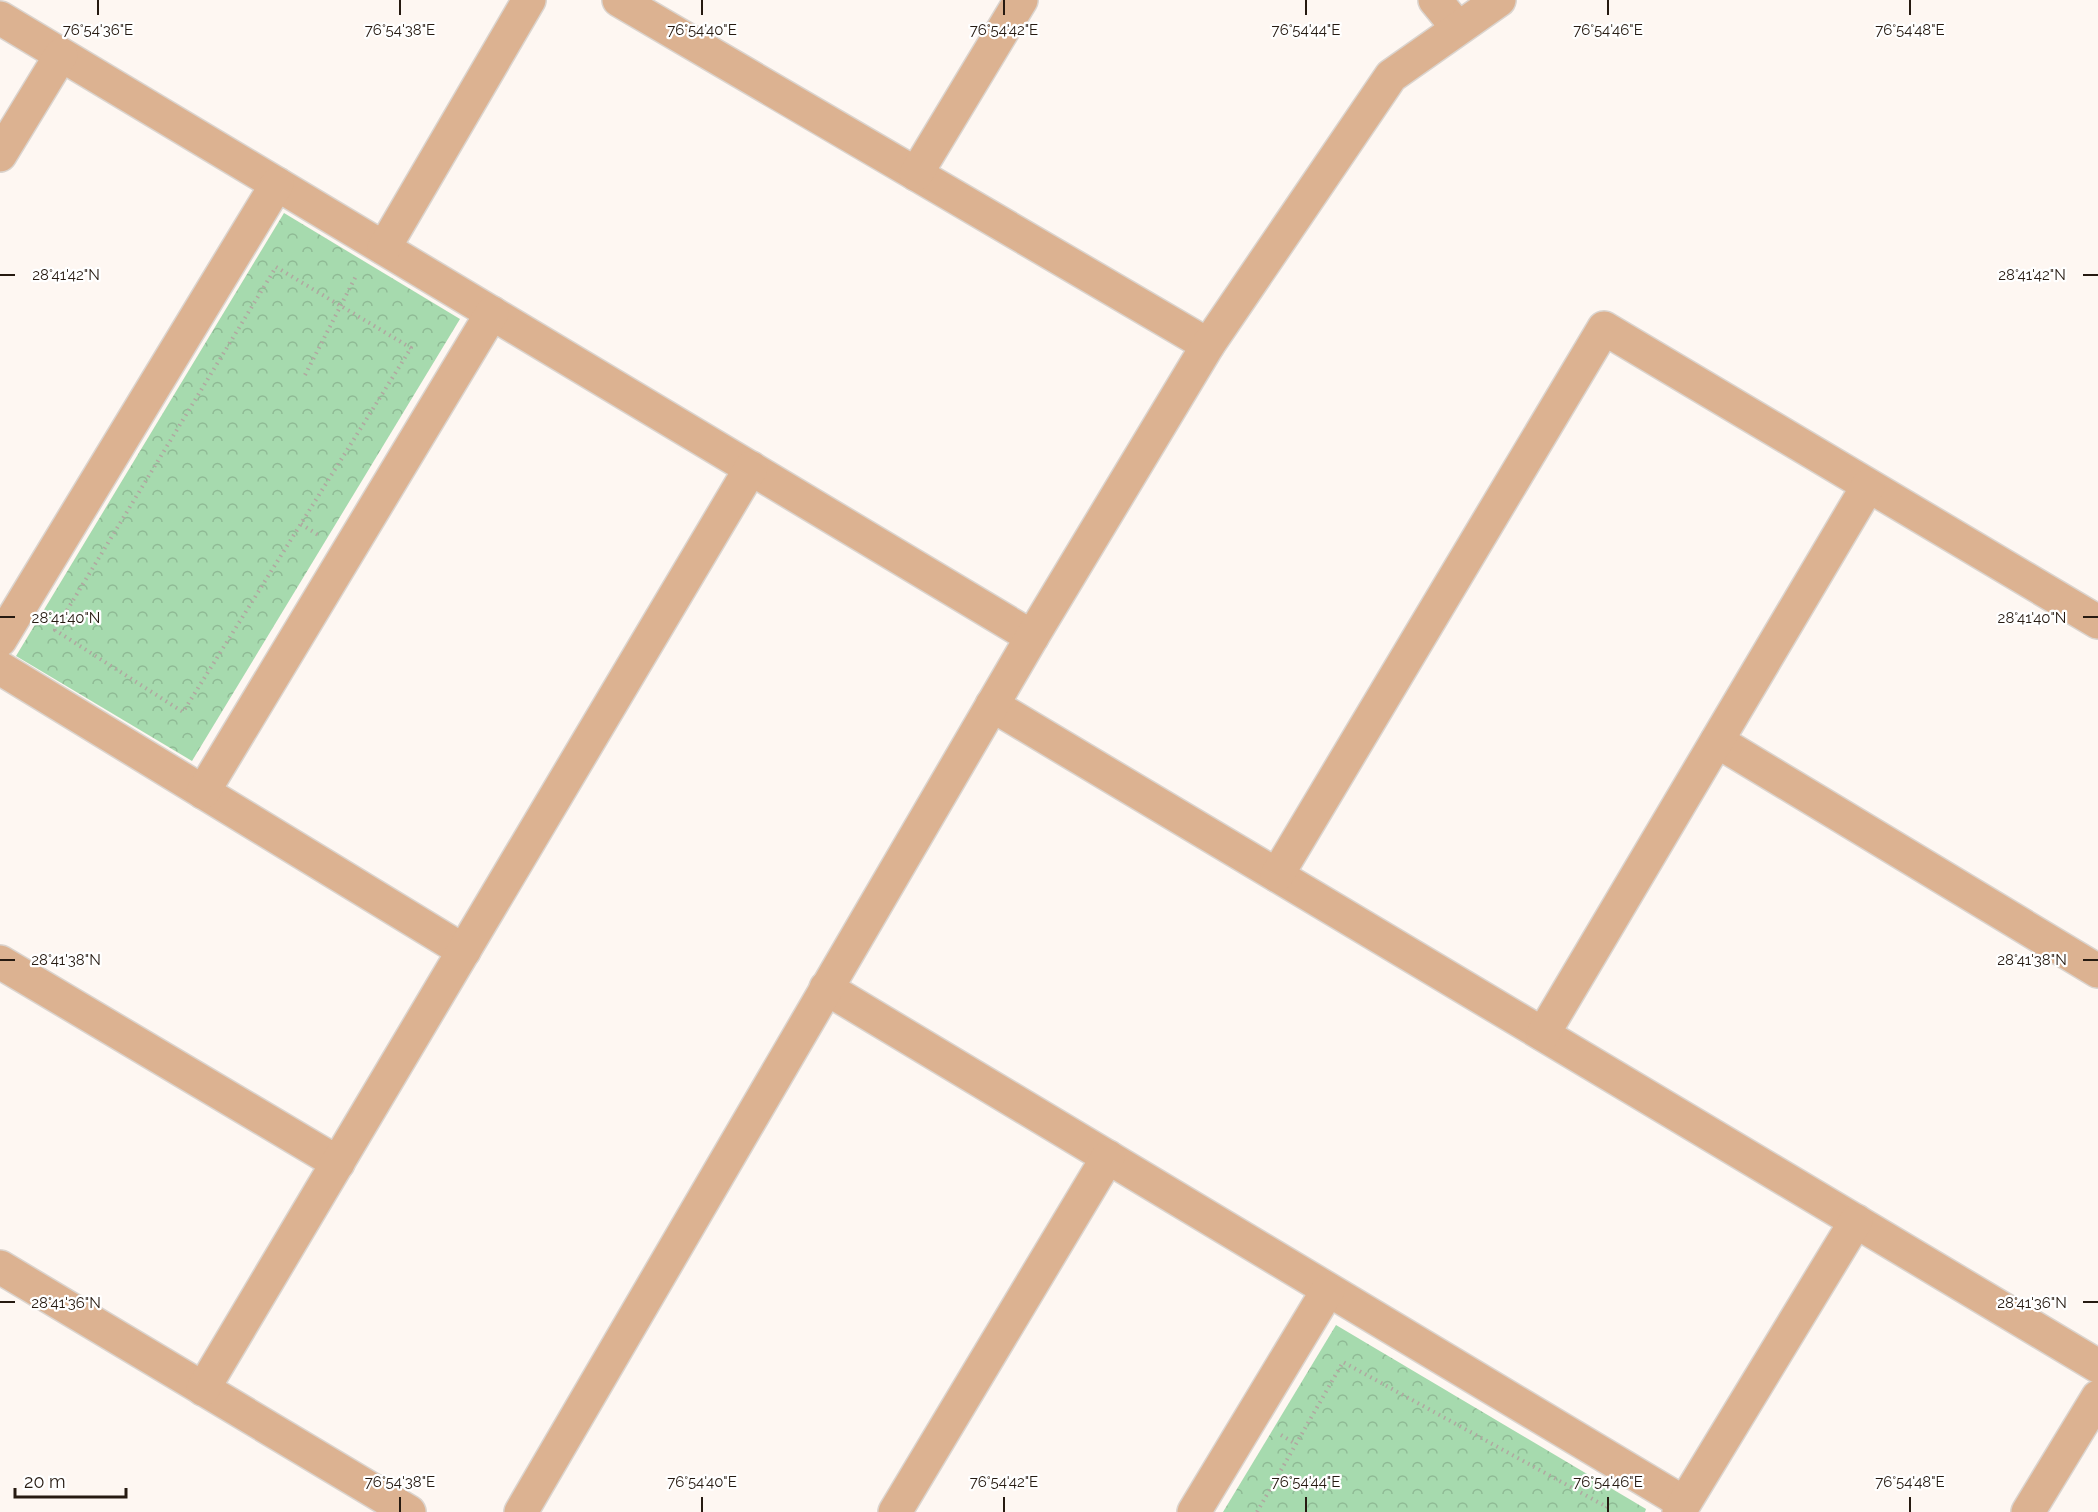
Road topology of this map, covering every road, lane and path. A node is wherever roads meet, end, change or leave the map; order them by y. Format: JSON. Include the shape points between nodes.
{"nodes":[{"id":1,"x":529,"y":0,"type":"edge"},
{"id":2,"x":619,"y":0,"type":"edge"},
{"id":3,"x":1021,"y":0,"type":"edge"},
{"id":4,"x":1435,"y":0,"type":"edge"},
{"id":5,"x":1499,"y":0,"type":"edge"},
{"id":6,"x":0,"y":18,"type":"edge"},
{"id":7,"x":1458,"y":28,"type":"junction"},
{"id":8,"x":61,"y":55,"type":"junction"},
{"id":9,"x":0,"y":155,"type":"edge"},
{"id":10,"x":916,"y":174,"type":"junction"},
{"id":11,"x":277,"y":184,"type":"junction"},
{"id":12,"x":379,"y":245,"type":"junction"},
{"id":13,"x":340,"y":305,"type":"junction"},
{"id":14,"x":492,"y":313,"type":"junction"},
{"id":15,"x":1208,"y":345,"type":"junction"},
{"id":16,"x":305,"y":375,"type":"dead end"},
{"id":17,"x":751,"y":468,"type":"junction"},
{"id":18,"x":1868,"y":486,"type":"junction"},
{"id":19,"x":2098,"y":622,"type":"edge"},
{"id":20,"x":1032,"y":637,"type":"junction"},
{"id":21,"x":0,"y":640,"type":"edge"},
{"id":22,"x":0,"y":668,"type":"edge"},
{"id":23,"x":992,"y":705,"type":"junction"},
{"id":24,"x":1717,"y":741,"type":"junction"},
{"id":25,"x":203,"y":792,"type":"junction"},
{"id":26,"x":1277,"y":875,"type":"junction"},
{"id":27,"x":464,"y":951,"type":"junction"},
{"id":28,"x":0,"y":962,"type":"edge"},
{"id":29,"x":2098,"y":971,"type":"edge"},
{"id":30,"x":826,"y":988,"type":"junction"},
{"id":31,"x":1543,"y":1034,"type":"junction"},
{"id":32,"x":1108,"y":1157,"type":"junction"},
{"id":33,"x":338,"y":1163,"type":"junction"},
{"id":34,"x":1856,"y":1221,"type":"junction"},
{"id":35,"x":0,"y":1267,"type":"edge"},
{"id":36,"x":1328,"y":1290,"type":"junction"},
{"id":37,"x":2098,"y":1366,"type":"edge"},
{"id":38,"x":203,"y":1389,"type":"junction"},
{"id":39,"x":2098,"y":1397,"type":"edge"},
{"id":40,"x":1682,"y":1507,"type":"edge"},
{"id":41,"x":409,"y":1512,"type":"edge"},
{"id":42,"x":521,"y":1512,"type":"edge"},
{"id":43,"x":895,"y":1512,"type":"edge"},
{"id":44,"x":1194,"y":1512,"type":"edge"},
{"id":45,"x":1257,"y":1512,"type":"edge"},
{"id":46,"x":1604,"y":1512,"type":"edge"},
{"id":47,"x":2028,"y":1512,"type":"edge"}],
"edges":[{"from":1,"to":12,"type":"street"},
{"from":2,"to":10,"type":"street"},
{"from":3,"to":10,"type":"street"},
{"from":4,"to":7,"type":"street"},
{"from":5,"to":7,"type":"street"},
{"from":6,"to":8,"type":"street"},
{"from":7,"to":15,"type":"street","via":[[1391,76]]},
{"from":8,"to":9,"type":"street"},
{"from":8,"to":11,"type":"street"},
{"from":10,"to":15,"type":"street"},
{"from":11,"to":12,"type":"street"},
{"from":11,"to":21,"type":"street"},
{"from":12,"to":13,"type":"path"},
{"from":12,"to":14,"type":"street"},
{"from":13,"to":13,"type":"path","via":[[411,348],[183,712],[55,630],[276,267]]},
{"from":13,"to":16,"type":"path"},
{"from":14,"to":17,"type":"street"},
{"from":14,"to":25,"type":"street"},
{"from":15,"to":20,"type":"street"},
{"from":17,"to":20,"type":"street"},
{"from":17,"to":27,"type":"street"},
{"from":18,"to":19,"type":"street"},
{"from":18,"to":24,"type":"street"},
{"from":18,"to":26,"type":"street","via":[[1604,328]]},
{"from":20,"to":23,"type":"street"},
{"from":22,"to":25,"type":"street"},
{"from":23,"to":26,"type":"street"},
{"from":23,"to":30,"type":"street"},
{"from":24,"to":29,"type":"street"},
{"from":24,"to":31,"type":"street"},
{"from":25,"to":27,"type":"street"},
{"from":26,"to":31,"type":"street"},
{"from":27,"to":33,"type":"street"},
{"from":28,"to":33,"type":"street"},
{"from":30,"to":32,"type":"street"},
{"from":30,"to":42,"type":"street"},
{"from":31,"to":34,"type":"street"},
{"from":32,"to":36,"type":"street"},
{"from":32,"to":43,"type":"street"},
{"from":33,"to":38,"type":"street"},
{"from":34,"to":37,"type":"street"},
{"from":34,"to":40,"type":"street"},
{"from":35,"to":38,"type":"street"},
{"from":36,"to":40,"type":"street"},
{"from":36,"to":44,"type":"street"},
{"from":38,"to":41,"type":"street"},
{"from":39,"to":47,"type":"street"},
{"from":45,"to":46,"type":"path","via":[[1343,1362],[1607,1507]]}]}
